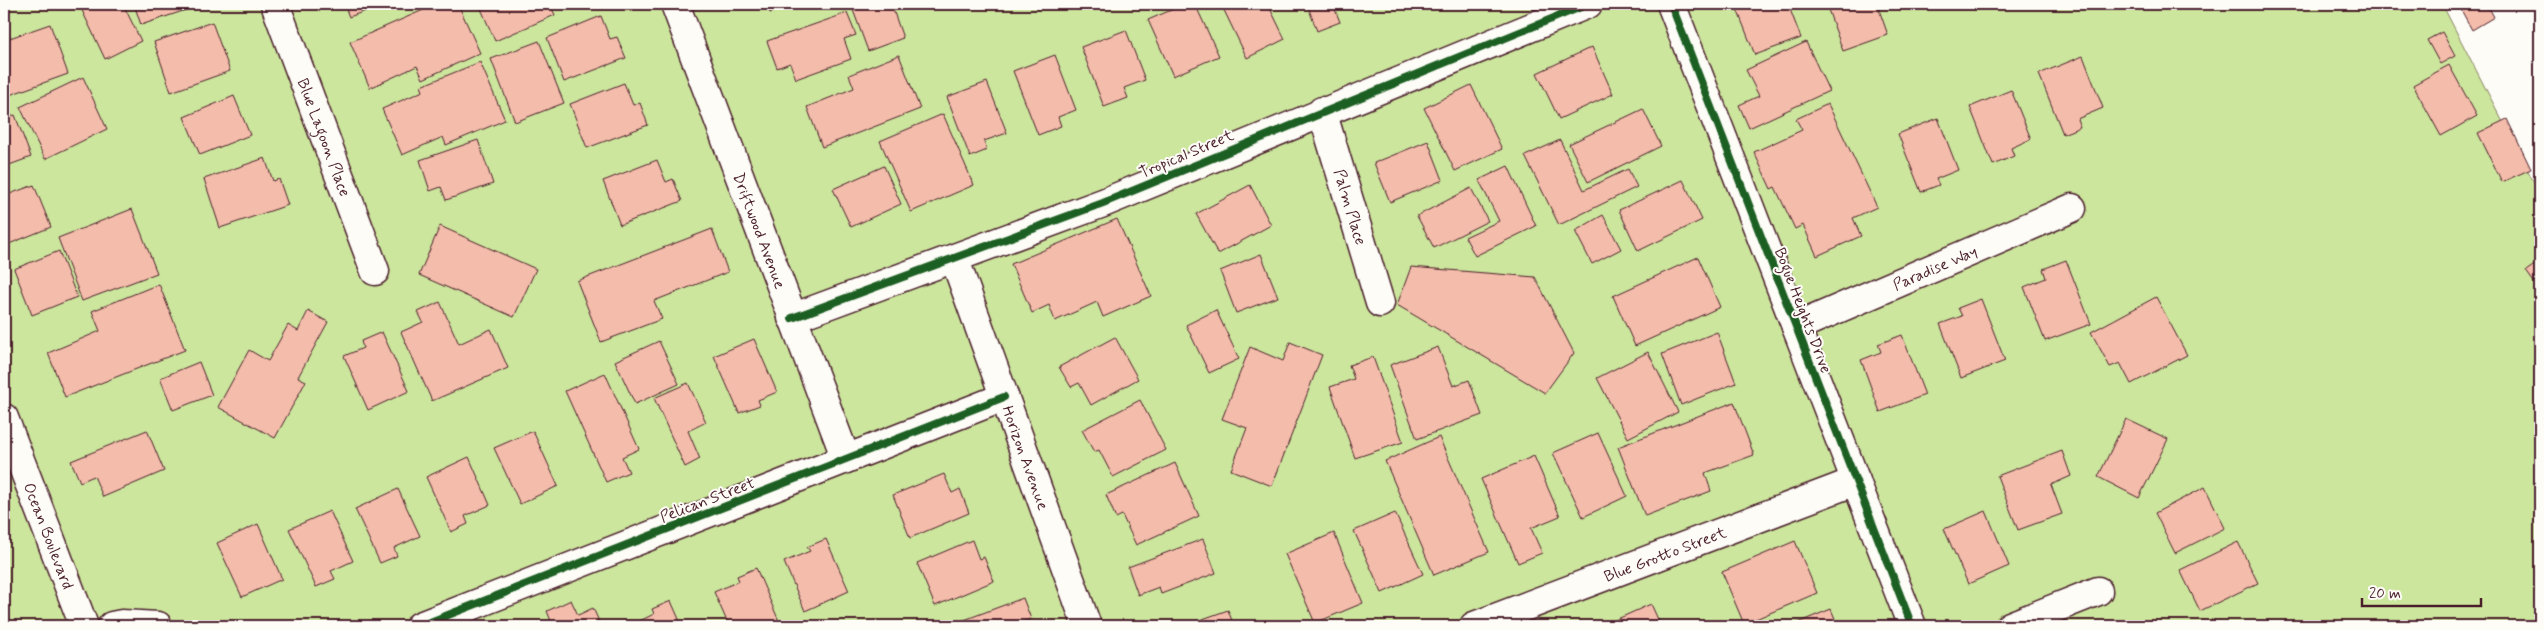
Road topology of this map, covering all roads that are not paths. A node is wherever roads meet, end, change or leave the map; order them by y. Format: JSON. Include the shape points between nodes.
{"nodes":[{"id":1,"x":275,"y":4,"type":"edge"},
{"id":2,"x":675,"y":4,"type":"edge"},
{"id":3,"x":1588,"y":4,"type":"edge"},
{"id":4,"x":1671,"y":4,"type":"edge"},
{"id":5,"x":1322,"y":111,"type":"junction"},
{"id":6,"x":2072,"y":208,"type":"dead end"},
{"id":7,"x":955,"y":260,"type":"junction"},
{"id":8,"x":375,"y":271,"type":"dead end"},
{"id":9,"x":1380,"y":303,"type":"dead end"},
{"id":10,"x":792,"y":318,"type":"junction"},
{"id":11,"x":1796,"y":327,"type":"junction"},
{"id":12,"x":1004,"y":397,"type":"junction"},
{"id":13,"x":4,"y":418,"type":"edge"},
{"id":14,"x":846,"y":459,"type":"junction"},
{"id":15,"x":1856,"y":481,"type":"junction"},
{"id":16,"x":2098,"y":591,"type":"dead end"},
{"id":17,"x":84,"y":626,"type":"edge"},
{"id":18,"x":112,"y":626,"type":"edge"},
{"id":19,"x":158,"y":626,"type":"edge"},
{"id":20,"x":420,"y":626,"type":"edge"},
{"id":21,"x":1087,"y":626,"type":"edge"},
{"id":22,"x":1474,"y":626,"type":"edge"},
{"id":23,"x":1912,"y":626,"type":"edge"},
{"id":24,"x":2010,"y":626,"type":"edge"}],
"edges":[{"from":1,"to":8,"type":"street","name":"Blue Lagoon Place"},
{"from":2,"to":10,"type":"street","name":"Driftwood Avenue"},
{"from":3,"to":5,"type":"street","name":"Tropical Street"},
{"from":4,"to":11,"type":"street","name":"Bogue Heights Drive"},
{"from":5,"to":7,"type":"street","name":"Tropical Street"},
{"from":5,"to":9,"type":"street","name":"Palm Place"},
{"from":6,"to":11,"type":"street","name":"Paradise Way"},
{"from":7,"to":10,"type":"street","name":"Tropical Street"},
{"from":7,"to":12,"type":"street","name":"Horizon Avenue"},
{"from":10,"to":14,"type":"street","name":"Driftwood Avenue"},
{"from":11,"to":15,"type":"street","name":"Bogue Heights Drive"},
{"from":12,"to":14,"type":"street","name":"Pelican Street"},
{"from":12,"to":21,"type":"street","name":"Horizon Avenue"},
{"from":13,"to":17,"type":"street","name":"Ocean Boulevard"},
{"from":14,"to":20,"type":"street","name":"Pelican Street"},
{"from":15,"to":22,"type":"street","name":"Blue Grotto Street"},
{"from":15,"to":23,"type":"street","name":"Bogue Heights Drive"},
{"from":16,"to":24,"type":"street"},
{"from":18,"to":19,"type":"street"}]}
